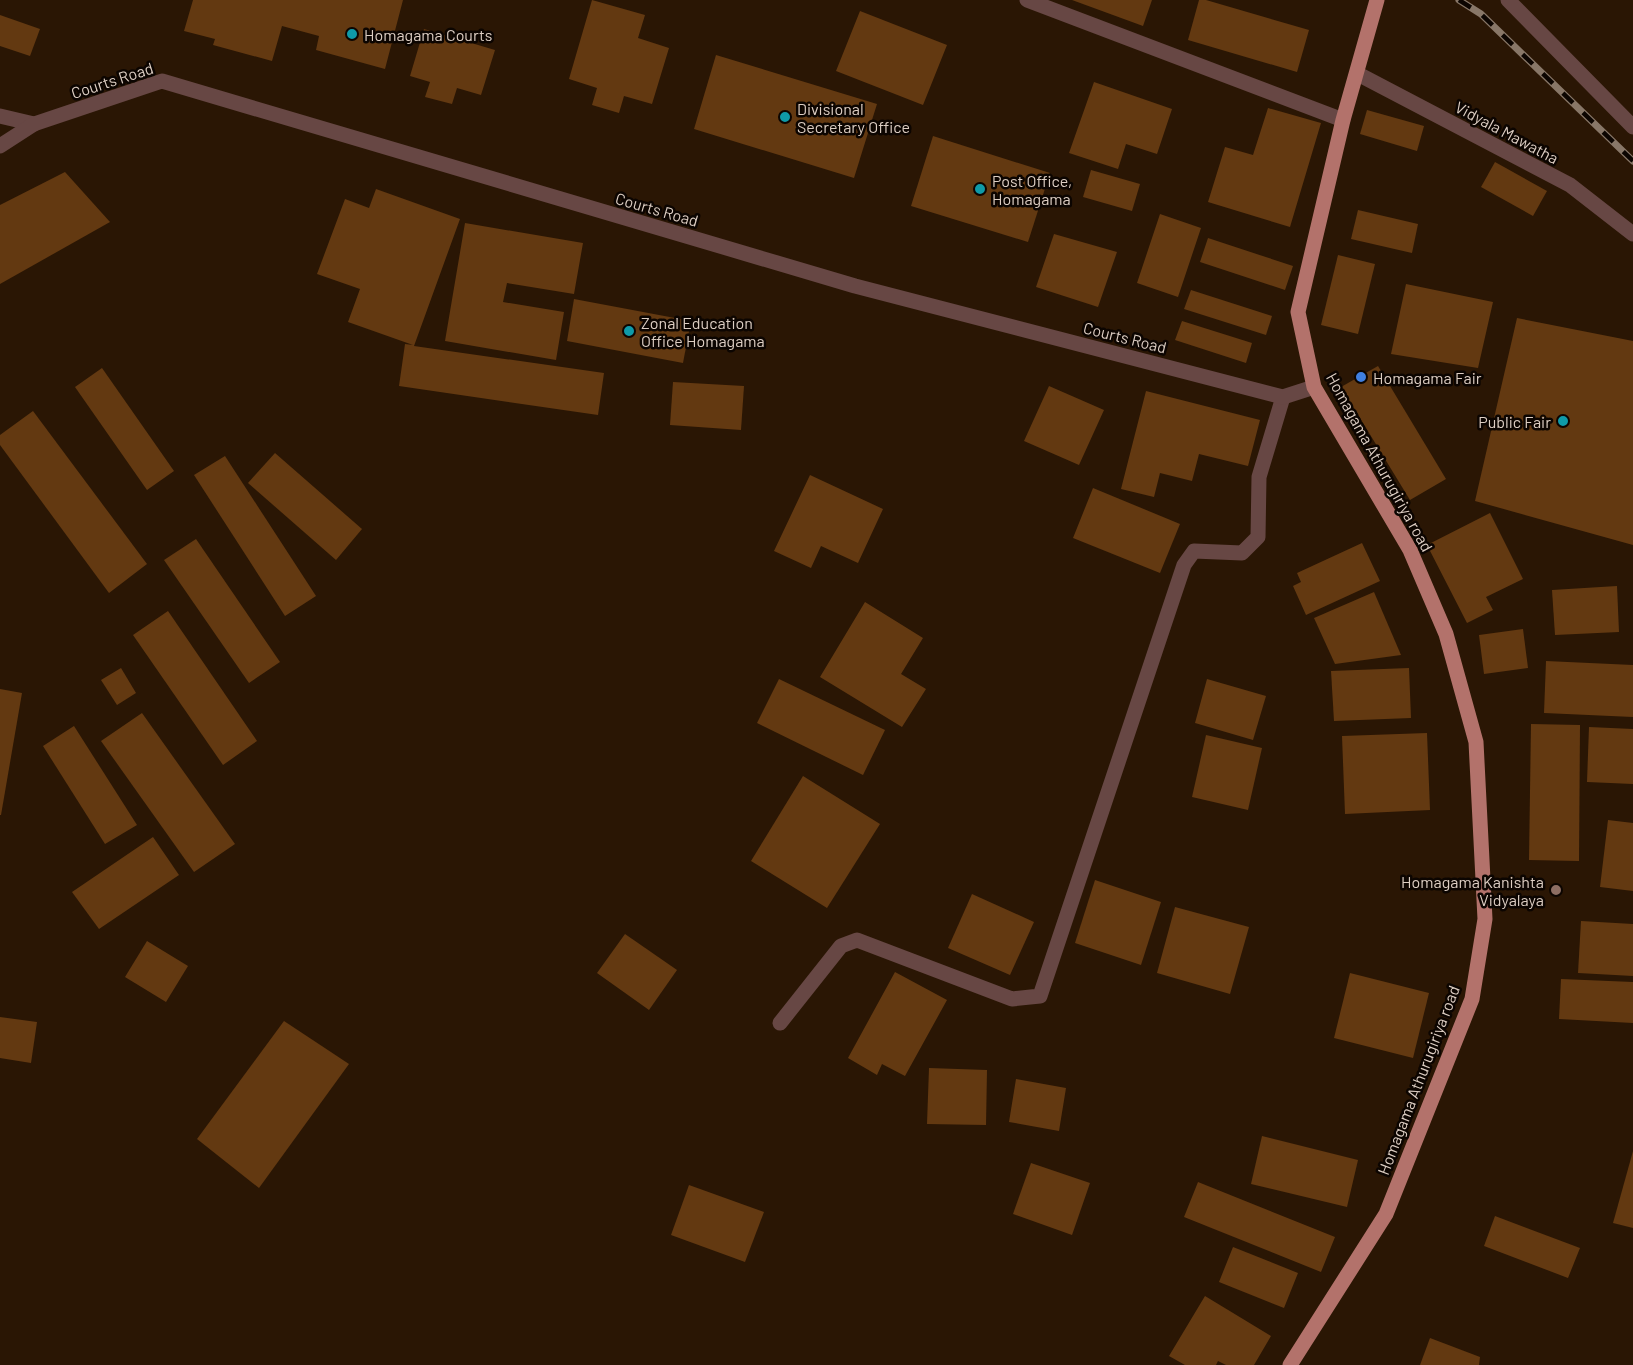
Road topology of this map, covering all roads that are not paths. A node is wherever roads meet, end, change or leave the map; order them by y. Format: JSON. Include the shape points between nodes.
{"nodes":[{"id":1,"x":1028,"y":0,"type":"edge"},
{"id":2,"x":1377,"y":0,"type":"edge"},
{"id":3,"x":1508,"y":0,"type":"edge"},
{"id":4,"x":1358,"y":74,"type":"junction"},
{"id":5,"x":0,"y":116,"type":"edge"},
{"id":6,"x":1343,"y":120,"type":"junction"},
{"id":7,"x":34,"y":124,"type":"junction"},
{"id":8,"x":1633,"y":127,"type":"edge"},
{"id":9,"x":0,"y":146,"type":"edge"},
{"id":10,"x":1633,"y":234,"type":"edge"},
{"id":11,"x":1314,"y":387,"type":"junction"},
{"id":12,"x":1283,"y":397,"type":"junction"},
{"id":13,"x":780,"y":1023,"type":"dead end"},
{"id":14,"x":1290,"y":1365,"type":"edge"}],
"edges":[{"from":1,"to":6,"type":"street"},
{"from":2,"to":4,"type":"main road","name":"Homagama Athurugiriya road"},
{"from":3,"to":8,"type":"street"},
{"from":4,"to":6,"type":"main road","name":"Homagama Athurugiriya road"},
{"from":4,"to":10,"type":"street","name":"Vidyala Mawatha","via":[[1570,185]]},
{"from":5,"to":7,"type":"street"},
{"from":6,"to":11,"type":"main road","name":"Homagama Athurugiriya road","via":[[1298,312]]},
{"from":7,"to":9,"type":"street","name":"Courts Road"},
{"from":7,"to":12,"type":"street","name":"Courts Road","via":[[162,81],[855,286]]},
{"from":11,"to":12,"type":"street"},
{"from":11,"to":14,"type":"main road","name":"Homagama Athurugiriya road","via":[[1410,550],[1446,634],[1476,742],[1485,919],[1472,999],[1386,1214]]},
{"from":12,"to":13,"type":"street","via":[[1259,477],[1258,537],[1242,553],[1194,550],[1184,565],[1040,996],[1012,999],[857,940],[841,946]]}]}
